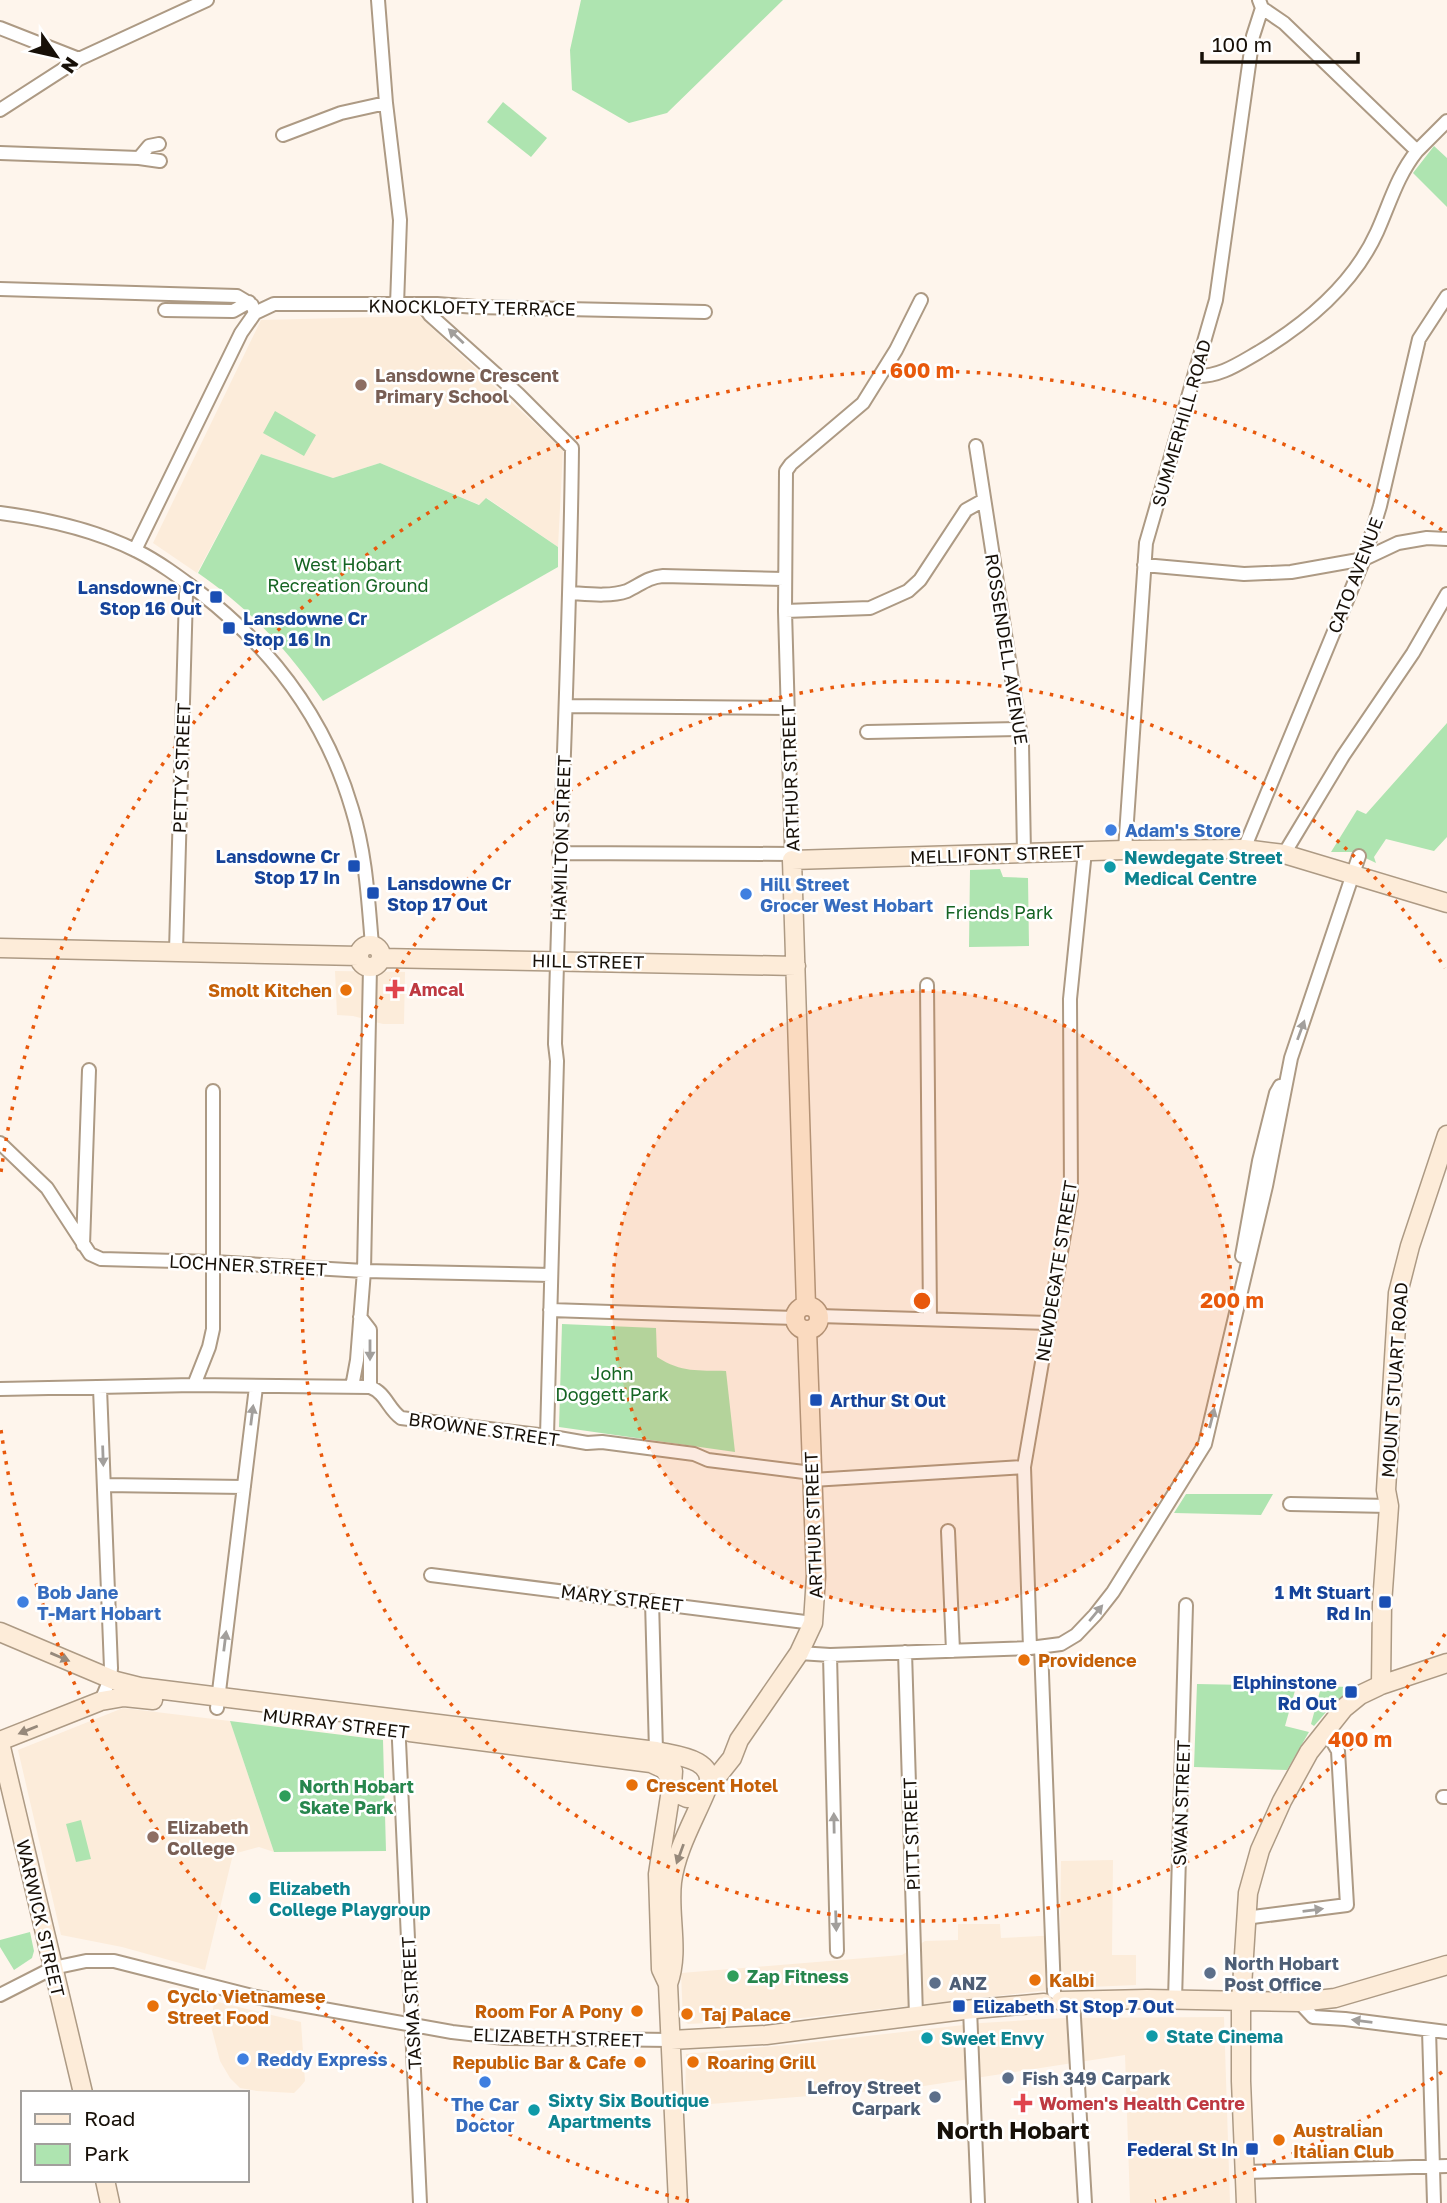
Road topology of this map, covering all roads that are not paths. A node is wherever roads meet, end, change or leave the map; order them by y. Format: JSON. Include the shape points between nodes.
{"nodes":[{"id":1,"x":207,"y":0,"type":"edge"},
{"id":2,"x":378,"y":0,"type":"edge"},
{"id":3,"x":1260,"y":4,"type":"edge"},
{"id":4,"x":0,"y":28,"type":"edge"},
{"id":5,"x":79,"y":59,"type":"junction"},
{"id":6,"x":386,"y":103,"type":"junction"},
{"id":7,"x":0,"y":110,"type":"edge"},
{"id":8,"x":1447,"y":121,"type":"edge"},
{"id":9,"x":283,"y":135,"type":"dead end"},
{"id":10,"x":159,"y":144,"type":"dead end"},
{"id":11,"x":1418,"y":151,"type":"junction"},
{"id":12,"x":0,"y":153,"type":"edge"},
{"id":13,"x":139,"y":158,"type":"junction"},
{"id":14,"x":160,"y":162,"type":"dead end"},
{"id":15,"x":0,"y":289,"type":"edge"},
{"id":16,"x":1447,"y":296,"type":"edge"},
{"id":17,"x":921,"y":300,"type":"dead end"},
{"id":18,"x":422,"y":304,"type":"junction"},
{"id":19,"x":397,"y":305,"type":"junction"},
{"id":20,"x":252,"y":307,"type":"junction"},
{"id":21,"x":165,"y":310,"type":"dead end"},
{"id":22,"x":705,"y":313,"type":"dead end"},
{"id":23,"x":1195,"y":376,"type":"junction"},
{"id":24,"x":976,"y":446,"type":"dead end"},
{"id":25,"x":984,"y":500,"type":"junction"},
{"id":26,"x":0,"y":513,"type":"edge"},
{"id":27,"x":1447,"y":539,"type":"edge"},
{"id":28,"x":135,"y":550,"type":"junction"},
{"id":29,"x":1364,"y":559,"type":"junction"},
{"id":30,"x":1144,"y":565,"type":"junction"},
{"id":31,"x":784,"y":579,"type":"junction"},
{"id":32,"x":188,"y":584,"type":"junction"},
{"id":33,"x":570,"y":593,"type":"junction"},
{"id":34,"x":1447,"y":594,"type":"edge"},
{"id":35,"x":785,"y":611,"type":"junction"},
{"id":36,"x":566,"y":706,"type":"junction"},
{"id":37,"x":787,"y":709,"type":"junction"},
{"id":38,"x":1020,"y":729,"type":"junction"},
{"id":39,"x":867,"y":732,"type":"dead end"},
{"id":40,"x":1244,"y":849,"type":"junction"},
{"id":41,"x":1125,"y":850,"type":"junction"},
{"id":42,"x":1085,"y":851,"type":"junction"},
{"id":43,"x":559,"y":853,"type":"junction"},
{"id":44,"x":1024,"y":853,"type":"junction"},
{"id":45,"x":1284,"y":854,"type":"junction"},
{"id":46,"x":1359,"y":856,"type":"dead end"},
{"id":47,"x":792,"y":857,"type":"junction"},
{"id":48,"x":1352,"y":875,"type":"junction"},
{"id":49,"x":1447,"y":903,"type":"edge"},
{"id":50,"x":0,"y":948,"type":"edge"},
{"id":51,"x":176,"y":951,"type":"junction"},
{"id":52,"x":370,"y":956,"type":"junction"},
{"id":53,"x":557,"y":960,"type":"junction"},
{"id":54,"x":796,"y":966,"type":"junction"},
{"id":55,"x":927,"y":985,"type":"dead end"},
{"id":56,"x":89,"y":1070,"type":"dead end"},
{"id":57,"x":213,"y":1091,"type":"dead end"},
{"id":58,"x":1447,"y":1135,"type":"edge"},
{"id":59,"x":0,"y":1143,"type":"edge"},
{"id":60,"x":1447,"y":1171,"type":"edge"},
{"id":61,"x":83,"y":1245,"type":"junction"},
{"id":62,"x":214,"y":1262,"type":"junction"},
{"id":63,"x":364,"y":1271,"type":"junction"},
{"id":64,"x":551,"y":1275,"type":"junction"},
{"id":65,"x":550,"y":1310,"type":"junction"},
{"id":66,"x":360,"y":1317,"type":"junction"},
{"id":67,"x":807,"y":1318,"type":"junction"},
{"id":68,"x":930,"y":1320,"type":"junction"},
{"id":69,"x":1048,"y":1322,"type":"junction"},
{"id":70,"x":194,"y":1385,"type":"junction"},
{"id":71,"x":256,"y":1387,"type":"junction"},
{"id":72,"x":352,"y":1387,"type":"junction"},
{"id":73,"x":370,"y":1387,"type":"junction"},
{"id":74,"x":100,"y":1388,"type":"junction"},
{"id":75,"x":0,"y":1389,"type":"edge"},
{"id":76,"x":547,"y":1436,"type":"junction"},
{"id":77,"x":1024,"y":1466,"type":"junction"},
{"id":78,"x":812,"y":1477,"type":"junction"},
{"id":79,"x":104,"y":1485,"type":"junction"},
{"id":80,"x":244,"y":1488,"type":"junction"},
{"id":81,"x":1290,"y":1504,"type":"dead end"},
{"id":82,"x":1389,"y":1506,"type":"junction"},
{"id":83,"x":948,"y":1531,"type":"dead end"},
{"id":84,"x":431,"y":1575,"type":"dead end"},
{"id":85,"x":652,"y":1601,"type":"junction"},
{"id":86,"x":1186,"y":1605,"type":"dead end"},
{"id":87,"x":813,"y":1623,"type":"junction"},
{"id":88,"x":0,"y":1632,"type":"edge"},
{"id":89,"x":1035,"y":1647,"type":"junction"},
{"id":90,"x":953,"y":1651,"type":"junction"},
{"id":91,"x":905,"y":1652,"type":"junction"},
{"id":92,"x":799,"y":1653,"type":"junction"},
{"id":93,"x":830,"y":1655,"type":"junction"},
{"id":94,"x":1447,"y":1663,"type":"edge"},
{"id":95,"x":110,"y":1679,"type":"junction"},
{"id":96,"x":1381,"y":1685,"type":"junction"},
{"id":97,"x":101,"y":1701,"type":"junction"},
{"id":98,"x":218,"y":1703,"type":"junction"},
{"id":99,"x":398,"y":1725,"type":"junction"},
{"id":100,"x":1323,"y":1732,"type":"junction"},
{"id":101,"x":739,"y":1740,"type":"junction"},
{"id":102,"x":0,"y":1742,"type":"edge"},
{"id":103,"x":656,"y":1751,"type":"junction"},
{"id":104,"x":696,"y":1761,"type":"junction"},
{"id":105,"x":671,"y":1782,"type":"junction"},
{"id":106,"x":707,"y":1789,"type":"junction"},
{"id":107,"x":1245,"y":1918,"type":"junction"},
{"id":108,"x":837,"y":1951,"type":"dead end"},
{"id":109,"x":1447,"y":1965,"type":"edge"},
{"id":110,"x":52,"y":1968,"type":"junction"},
{"id":111,"x":668,"y":1984,"type":"junction"},
{"id":112,"x":0,"y":1996,"type":"edge"},
{"id":113,"x":1058,"y":1999,"type":"junction"},
{"id":114,"x":1175,"y":2000,"type":"junction"},
{"id":115,"x":1241,"y":2002,"type":"junction"},
{"id":116,"x":1299,"y":2002,"type":"junction"},
{"id":117,"x":970,"y":2009,"type":"junction"},
{"id":118,"x":916,"y":2016,"type":"junction"},
{"id":119,"x":412,"y":2026,"type":"junction"},
{"id":120,"x":1429,"y":2030,"type":"junction"},
{"id":121,"x":1447,"y":2032,"type":"edge"},
{"id":122,"x":671,"y":2040,"type":"junction"},
{"id":123,"x":83,"y":2091,"type":"edge"},
{"id":124,"x":1447,"y":2166,"type":"edge"},
{"id":125,"x":1433,"y":2167,"type":"junction"},
{"id":126,"x":1245,"y":2172,"type":"junction"},
{"id":127,"x":105,"y":2182,"type":"edge"},
{"id":128,"x":110,"y":2203,"type":"edge"},
{"id":129,"x":420,"y":2203,"type":"edge"},
{"id":130,"x":678,"y":2203,"type":"edge"},
{"id":131,"x":978,"y":2203,"type":"edge"},
{"id":132,"x":1085,"y":2203,"type":"edge"},
{"id":133,"x":1246,"y":2203,"type":"edge"},
{"id":134,"x":1434,"y":2203,"type":"edge"}],
"edges":[{"from":1,"to":5,"type":"street"},
{"from":2,"to":6,"type":"street"},
{"from":3,"to":11,"type":"street"},
{"from":3,"to":23,"type":"street","name":"SUMMERHILL ROAD","via":[[1216,300]]},
{"from":4,"to":5,"type":"street"},
{"from":5,"to":7,"type":"street"},
{"from":6,"to":9,"type":"street","via":[[341,113]]},
{"from":6,"to":19,"type":"street","via":[[400,220]]},
{"from":8,"to":11,"type":"street"},
{"from":10,"to":13,"type":"street","via":[[149,146]]},
{"from":11,"to":23,"type":"street","via":[[1398,178],[1360,262],[1317,312],[1231,369]]},
{"from":12,"to":13,"type":"street"},
{"from":13,"to":14,"type":"street"},
{"from":15,"to":20,"type":"street","name":"KNOCKLOFTY TERRACE","via":[[237,296]]},
{"from":16,"to":29,"type":"street","name":"CATO AVENUE","via":[[1419,339]]},
{"from":17,"to":31,"type":"street","name":"ARTHUR STREET","via":[[897,351],[863,403],[786,471]]},
{"from":18,"to":19,"type":"street","name":"KNOCKLOFTY TERRACE"},
{"from":18,"to":22,"type":"street","name":"KNOCKLOFTY TERRACE"},
{"from":33,"to":18,"type":"street","name":"HAMILTON STREET","one_way":true,"via":[[572,448]]},
{"from":19,"to":20,"type":"street","name":"KNOCKLOFTY TERRACE"},
{"from":20,"to":21,"type":"street","name":"KNOCKLOFTY TERRACE","via":[[233,312]]},
{"from":20,"to":28,"type":"street"},
{"from":23,"to":30,"type":"street","name":"SUMMERHILL ROAD"},
{"from":24,"to":25,"type":"street","name":"ROSSENDELL AVENUE"},
{"from":25,"to":35,"type":"street","via":[[966,510],[908,591],[870,608]]},
{"from":25,"to":38,"type":"street","name":"ROSSENDELL AVENUE"},
{"from":26,"to":28,"type":"street","via":[[61,524]]},
{"from":27,"to":29,"type":"street","via":[[1398,543]]},
{"from":28,"to":32,"type":"street"},
{"from":29,"to":30,"type":"street","via":[[1268,573]]},
{"from":29,"to":40,"type":"street","name":"CATO AVENUE"},
{"from":30,"to":41,"type":"street","name":"SUMMERHILL ROAD"},
{"from":31,"to":33,"type":"street","via":[[663,576],[627,591]]},
{"from":31,"to":35,"type":"street","name":"ARTHUR STREET"},
{"from":32,"to":51,"type":"street","name":"PETTY STREET"},
{"from":32,"to":52,"type":"street","via":[[263,650],[292,683],[322,733],[361,843]]},
{"from":33,"to":36,"type":"street","name":"HAMILTON STREET"},
{"from":34,"to":45,"type":"street"},
{"from":35,"to":37,"type":"street","name":"ARTHUR STREET"},
{"from":36,"to":37,"type":"street"},
{"from":36,"to":43,"type":"street","name":"HAMILTON STREET"},
{"from":37,"to":47,"type":"street","name":"ARTHUR STREET"},
{"from":38,"to":39,"type":"street"},
{"from":38,"to":44,"type":"street","name":"ROSSENDELL AVENUE"},
{"from":40,"to":41,"type":"street","name":"MELLIFONT STREET"},
{"from":40,"to":45,"type":"street","name":"MELLIFONT STREET"},
{"from":41,"to":42,"type":"street","name":"MELLIFONT STREET"},
{"from":42,"to":44,"type":"street","name":"MELLIFONT STREET"},
{"from":42,"to":69,"type":"street","name":"NEWDEGATE STREET","via":[[1070,999],[1071,1194]]},
{"from":43,"to":47,"type":"street"},
{"from":43,"to":53,"type":"street","name":"HAMILTON STREET"},
{"from":44,"to":47,"type":"street","name":"MELLIFONT STREET"},
{"from":45,"to":48,"type":"street","name":"MELLIFONT STREET"},
{"from":46,"to":48,"type":"street"},
{"from":47,"to":54,"type":"street","name":"ARTHUR STREET"},
{"from":48,"to":49,"type":"street","name":"MELLIFONT STREET"},
{"from":89,"to":48,"type":"street","one_way":true,"via":[[1060,1644],[1095,1615],[1205,1444],[1266,1185],[1287,1074]]},
{"from":50,"to":51,"type":"street","name":"HILL STREET"},
{"from":51,"to":52,"type":"street","name":"HILL STREET"},
{"from":52,"to":53,"type":"street","name":"HILL STREET"},
{"from":52,"to":63,"type":"street"},
{"from":53,"to":54,"type":"street","name":"HILL STREET"},
{"from":53,"to":64,"type":"street","name":"HAMILTON STREET"},
{"from":54,"to":67,"type":"street","name":"ARTHUR STREET"},
{"from":55,"to":68,"type":"street"},
{"from":56,"to":61,"type":"street"},
{"from":57,"to":62,"type":"street"},
{"from":58,"to":82,"type":"street","name":"MOUNT STUART ROAD","via":[[1398,1293],[1386,1490]]},
{"from":59,"to":61,"type":"street","via":[[47,1188]]},
{"from":60,"to":82,"type":"street","name":"MOUNT STUART ROAD","via":[[1410,1292],[1396,1490]]},
{"from":61,"to":62,"type":"street","name":"LOCHNER STREET","via":[[100,1259]]},
{"from":62,"to":63,"type":"street","name":"LOCHNER STREET"},
{"from":62,"to":70,"type":"street","via":[[213,1329]]},
{"from":63,"to":64,"type":"street","name":"LOCHNER STREET"},
{"from":63,"to":66,"type":"street"},
{"from":64,"to":65,"type":"street","name":"HAMILTON STREET"},
{"from":65,"to":67,"type":"street"},
{"from":65,"to":76,"type":"street","name":"HAMILTON STREET"},
{"from":66,"to":72,"type":"street"},
{"from":66,"to":73,"type":"street","one_way":true,"via":[[370,1330]]},
{"from":67,"to":68,"type":"street"},
{"from":67,"to":78,"type":"street","name":"ARTHUR STREET"},
{"from":68,"to":69,"type":"street"},
{"from":69,"to":77,"type":"street","name":"NEWDEGATE STREET"},
{"from":70,"to":71,"type":"street"},
{"from":70,"to":74,"type":"street"},
{"from":71,"to":72,"type":"street"},
{"from":80,"to":71,"type":"street","one_way":true},
{"from":72,"to":73,"type":"street"},
{"from":73,"to":76,"type":"street","name":"BROWNE STREET","via":[[378,1390],[401,1418]]},
{"from":74,"to":75,"type":"street"},
{"from":74,"to":79,"type":"street","one_way":true},
{"from":76,"to":78,"type":"street","name":"BROWNE STREET","via":[[694,1454]]},
{"from":77,"to":78,"type":"street","name":"BROWNE STREET"},
{"from":77,"to":89,"type":"street","name":"NEWDEGATE STREET"},
{"from":78,"to":87,"type":"street","name":"ARTHUR STREET"},
{"from":79,"to":80,"type":"street"},
{"from":79,"to":95,"type":"street"},
{"from":98,"to":80,"type":"street","one_way":true},
{"from":81,"to":82,"type":"street"},
{"from":82,"to":96,"type":"street","name":"MOUNT STUART ROAD"},
{"from":83,"to":90,"type":"street"},
{"from":84,"to":85,"type":"street","name":"MARY STREET"},
{"from":85,"to":87,"type":"street","name":"MARY STREET"},
{"from":85,"to":103,"type":"street"},
{"from":86,"to":114,"type":"street","name":"SWAN STREET"},
{"from":87,"to":92,"type":"street","name":"ARTHUR STREET"},
{"from":88,"to":95,"type":"street","name":"MURRAY STREET","one_way":true},
{"from":89,"to":90,"type":"street"},
{"from":89,"to":113,"type":"street","name":"NEWDEGATE STREET"},
{"from":90,"to":91,"type":"street"},
{"from":91,"to":93,"type":"street"},
{"from":91,"to":118,"type":"street","name":"PITT STREET"},
{"from":92,"to":93,"type":"street"},
{"from":92,"to":101,"type":"street","name":"ARTHUR STREET"},
{"from":93,"to":108,"type":"street"},
{"from":94,"to":96,"type":"street"},
{"from":95,"to":97,"type":"street"},
{"from":95,"to":98,"type":"street","name":"MURRAY STREET"},
{"from":96,"to":100,"type":"street","via":[[1352,1701]]},
{"from":97,"to":98,"type":"street","name":"MURRAY STREET","via":[[132,1698]]},
{"from":97,"to":102,"type":"street","name":"MURRAY STREET","one_way":true},
{"from":98,"to":99,"type":"street","name":"MURRAY STREET"},
{"from":99,"to":103,"type":"street","name":"MURRAY STREET"},
{"from":99,"to":105,"type":"street","name":"MURRAY STREET","via":[[651,1763],[664,1769]]},
{"from":99,"to":119,"type":"street","name":"TASMA STREET"},
{"from":100,"to":107,"type":"street","via":[[1270,1827],[1252,1874]]},
{"from":107,"to":100,"type":"street","one_way":true,"via":[[1347,1905],[1338,1751]]},
{"from":101,"to":104,"type":"street","name":"ARTHUR STREET","via":[[714,1758]]},
{"from":101,"to":106,"type":"street","name":"ARTHUR STREET","via":[[732,1758]]},
{"from":102,"to":110,"type":"street","name":"WARWICK STREET"},
{"from":103,"to":104,"type":"street","name":"MURRAY STREET"},
{"from":104,"to":105,"type":"street","via":[[678,1765]]},
{"from":104,"to":106,"type":"street","via":[[709,1774]]},
{"from":105,"to":106,"type":"street","via":[[678,1794],[687,1798],[699,1797]]},
{"from":105,"to":111,"type":"street","via":[[658,1874],[662,1969]]},
{"from":106,"to":111,"type":"street","name":"ARTHUR STREET","one_way":true,"via":[[673,1880],[674,1968]]},
{"from":107,"to":115,"type":"street"},
{"from":109,"to":116,"type":"street","name":"ELIZABETH STREET","via":[[1335,1998]]},
{"from":110,"to":112,"type":"street","name":"ELIZABETH STREET"},
{"from":110,"to":119,"type":"street","name":"ELIZABETH STREET","via":[[114,1961],[246,1994]]},
{"from":110,"to":123,"type":"street","name":"WARWICK STREET"},
{"from":111,"to":122,"type":"street"},
{"from":113,"to":114,"type":"street","name":"ELIZABETH STREET"},
{"from":113,"to":117,"type":"street","name":"ELIZABETH STREET"},
{"from":113,"to":132,"type":"street","name":"NEWDEGATE STREET"},
{"from":114,"to":115,"type":"street","name":"ELIZABETH STREET"},
{"from":115,"to":116,"type":"street","name":"ELIZABETH STREET"},
{"from":115,"to":126,"type":"street"},
{"from":120,"to":116,"type":"street","one_way":true,"via":[[1312,2017]]},
{"from":117,"to":118,"type":"street","name":"ELIZABETH STREET"},
{"from":117,"to":131,"type":"street"},
{"from":118,"to":122,"type":"street","name":"ELIZABETH STREET","via":[[766,2035]]},
{"from":119,"to":122,"type":"street","name":"ELIZABETH STREET","via":[[504,2038]]},
{"from":119,"to":129,"type":"street","name":"TASMA STREET"},
{"from":120,"to":121,"type":"street"},
{"from":120,"to":125,"type":"street"},
{"from":122,"to":130,"type":"street"},
{"from":124,"to":125,"type":"street"},
{"from":125,"to":126,"type":"street"},
{"from":125,"to":134,"type":"street"},
{"from":126,"to":133,"type":"street"},
{"from":127,"to":128,"type":"street"}]}
